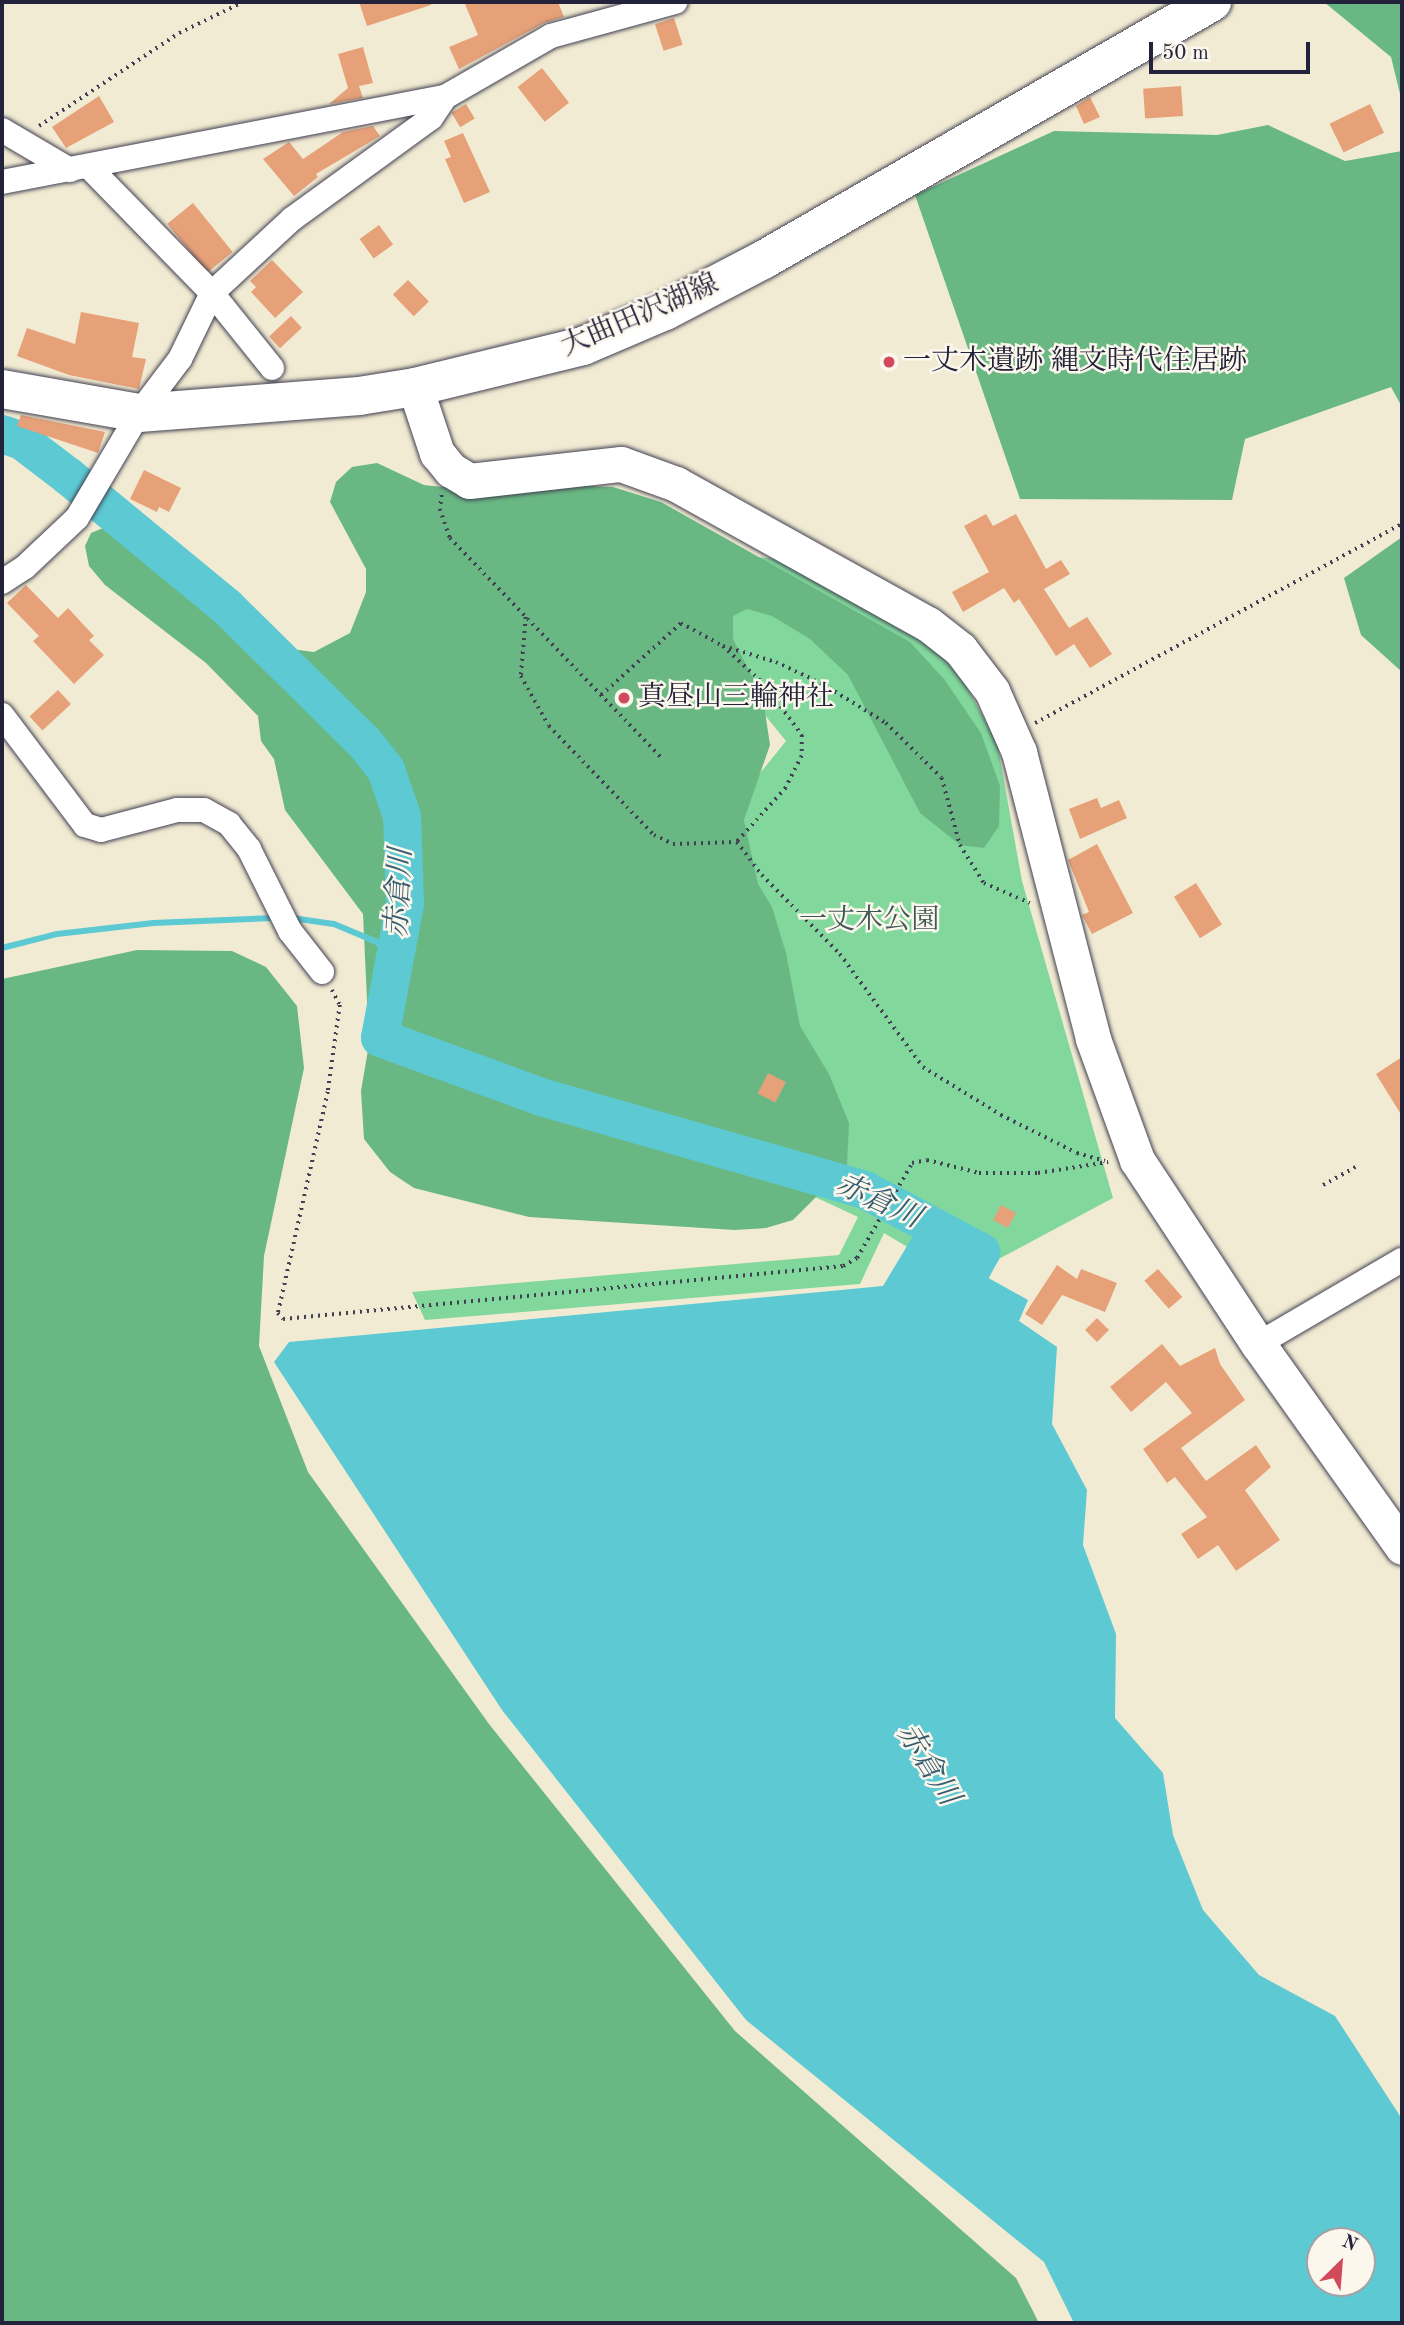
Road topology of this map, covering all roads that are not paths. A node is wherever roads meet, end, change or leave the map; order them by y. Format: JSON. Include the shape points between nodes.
{"nodes":[{"id":1,"x":675,"y":2,"type":"edge"},
{"id":2,"x":1212,"y":2,"type":"edge"},
{"id":3,"x":445,"y":97,"type":"junction"},
{"id":4,"x":10,"y":136,"type":"edge"},
{"id":5,"x":80,"y":169,"type":"junction"},
{"id":6,"x":2,"y":182,"type":"edge"},
{"id":7,"x":212,"y":293,"type":"junction"},
{"id":8,"x":272,"y":368,"type":"dead end"},
{"id":9,"x":415,"y":387,"type":"junction"},
{"id":10,"x":2,"y":389,"type":"edge"},
{"id":11,"x":139,"y":412,"type":"junction"},
{"id":12,"x":2,"y":582,"type":"edge"},
{"id":13,"x":2,"y":715,"type":"edge"},
{"id":14,"x":322,"y":972,"type":"road end"},
{"id":15,"x":1402,"y":1260,"type":"edge"},
{"id":16,"x":1258,"y":1344,"type":"junction"},
{"id":17,"x":1402,"y":1548,"type":"edge"}],
"edges":[{"from":1,"to":3,"type":"street","via":[[551,36]]},
{"from":2,"to":9,"type":"main road","name":"大曲田沢湖線","via":[[763,260],[665,311],[583,346]]},
{"from":3,"to":5,"type":"street"},
{"from":3,"to":7,"type":"street","via":[[431,118],[292,219]]},
{"from":4,"to":5,"type":"street"},
{"from":5,"to":6,"type":"street"},
{"from":5,"to":7,"type":"street"},
{"from":7,"to":8,"type":"street"},
{"from":7,"to":11,"type":"street","via":[[180,359]]},
{"from":9,"to":11,"type":"main road","name":"大曲田沢湖線","via":[[359,396]]},
{"from":9,"to":16,"type":"street","via":[[437,453],[451,470],[469,481],[621,464],[676,484],[928,624],[960,649],[992,691],[1012,735],[1123,1161]]},
{"from":10,"to":11,"type":"main road","name":"大曲田沢湖線"},
{"from":11,"to":12,"type":"street","via":[[77,518],[25,567]]},
{"from":13,"to":14,"type":"street","via":[[85,825],[101,830],[177,810],[204,810],[229,824],[248,849],[290,931]]},
{"from":15,"to":16,"type":"street"},
{"from":16,"to":17,"type":"street"}]}
